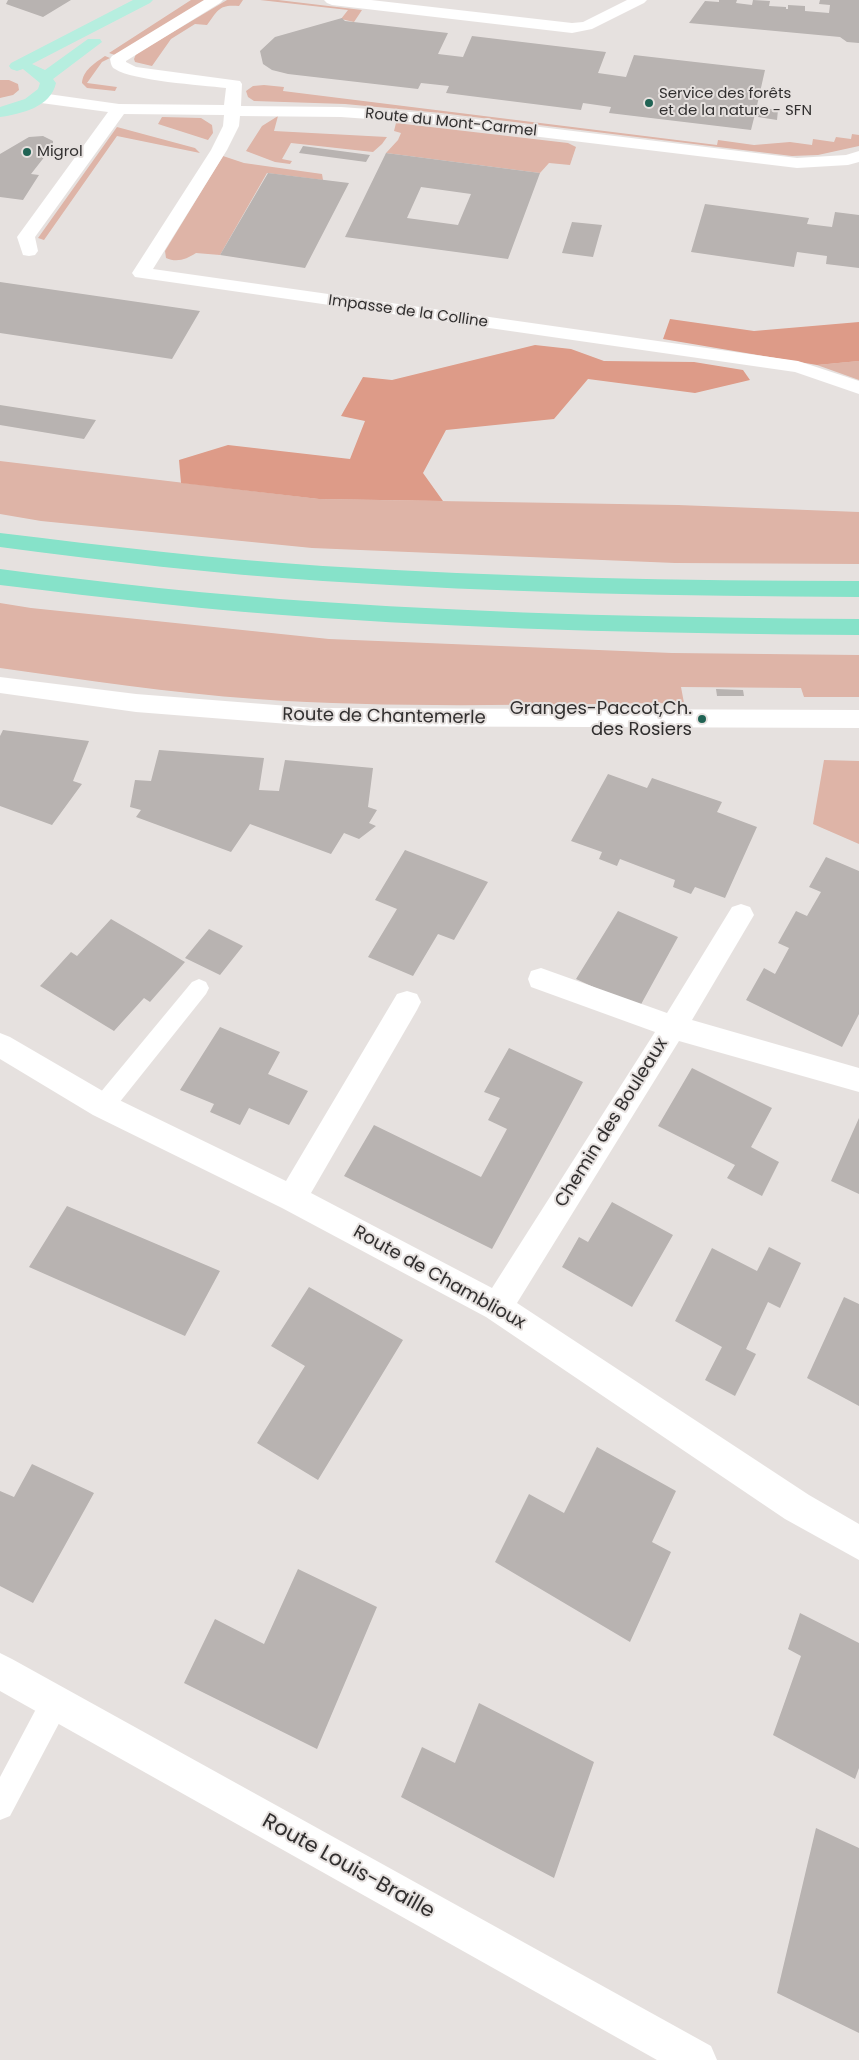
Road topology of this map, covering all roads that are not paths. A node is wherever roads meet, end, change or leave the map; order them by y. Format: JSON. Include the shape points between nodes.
{"nodes":[{"id":1,"x":145,"y":0,"type":"edge"},
{"id":2,"x":153,"y":0,"type":"edge"},
{"id":3,"x":215,"y":0,"type":"edge"},
{"id":4,"x":332,"y":0,"type":"edge"},
{"id":5,"x":639,"y":0,"type":"edge"},
{"id":6,"x":45,"y":78,"type":"junction"},
{"id":7,"x":41,"y":98,"type":"junction"},
{"id":8,"x":119,"y":108,"type":"junction"},
{"id":9,"x":233,"y":110,"type":"junction"},
{"id":10,"x":0,"y":112,"type":"edge"},
{"id":11,"x":859,"y":156,"type":"edge"},
{"id":12,"x":29,"y":251,"type":"dead end"},
{"id":13,"x":859,"y":388,"type":"edge"},
{"id":14,"x":0,"y":540,"type":"edge"},
{"id":15,"x":0,"y":577,"type":"edge"},
{"id":16,"x":859,"y":589,"type":"edge"},
{"id":17,"x":859,"y":627,"type":"edge"},
{"id":18,"x":0,"y":685,"type":"edge"},
{"id":19,"x":859,"y":718,"type":"edge"},
{"id":20,"x":741,"y":915,"type":"dead end"},
{"id":21,"x":541,"y":979,"type":"dead end"},
{"id":22,"x":199,"y":988,"type":"dead end"},
{"id":23,"x":407,"y":1002,"type":"dead end"},
{"id":24,"x":673,"y":1027,"type":"junction"},
{"id":25,"x":0,"y":1045,"type":"edge"},
{"id":26,"x":859,"y":1080,"type":"edge"},
{"id":27,"x":103,"y":1106,"type":"junction"},
{"id":28,"x":292,"y":1198,"type":"junction"},
{"id":29,"x":497,"y":1307,"type":"junction"},
{"id":30,"x":859,"y":1543,"type":"edge"},
{"id":31,"x":0,"y":1671,"type":"edge"},
{"id":32,"x":55,"y":1702,"type":"junction"},
{"id":33,"x":0,"y":1806,"type":"edge"},
{"id":34,"x":697,"y":2060,"type":"edge"}],
"edges":[{"from":1,"to":6,"type":"main road","via":[[10,65],[39,72]]},
{"from":2,"to":6,"type":"main road"},
{"from":3,"to":9,"type":"street","via":[[118,59],[120,65],[133,71],[234,84]]},
{"from":4,"to":5,"type":"street","via":[[572,28],[588,26]]},
{"from":6,"to":7,"type":"main road","via":[[48,84]]},
{"from":7,"to":8,"type":"street","name":"Route du Mont-Carmel"},
{"from":7,"to":10,"type":"main road","via":[[20,109]]},
{"from":8,"to":9,"type":"street","name":"Route du Mont-Carmel"},
{"from":8,"to":12,"type":"street","via":[[26,236]]},
{"from":9,"to":11,"type":"street","name":"Route du Mont-Carmel","via":[[341,112],[424,118],[797,163],[848,160]]},
{"from":9,"to":13,"type":"street","name":"Impasse de la Colline","via":[[231,126],[219,150],[141,273],[798,367]]},
{"from":14,"to":16,"type":"highway","via":[[224,565],[403,577],[624,586]]},
{"from":15,"to":17,"type":"highway","via":[[213,601],[420,616],[637,624]]},
{"from":18,"to":19,"type":"street","name":"Route de Chantemerle","via":[[145,704],[314,717]]},
{"from":20,"to":24,"type":"street"},
{"from":21,"to":24,"type":"street"},
{"from":22,"to":27,"type":"lane"},
{"from":23,"to":28,"type":"street"},
{"from":24,"to":26,"type":"street","name":"Chemin des Bouleaux"},
{"from":24,"to":29,"type":"street","name":"Chemin des Bouleaux"},
{"from":25,"to":27,"type":"street","name":"Route de Chamblioux"},
{"from":27,"to":28,"type":"street","name":"Route de Chamblioux"},
{"from":28,"to":29,"type":"street","name":"Route de Chamblioux"},
{"from":29,"to":30,"type":"street","name":"Route de Chamblioux","via":[[797,1506]]},
{"from":31,"to":32,"type":"street","name":"Route Louis-Braille"},
{"from":32,"to":33,"type":"lane"},
{"from":32,"to":34,"type":"street","name":"Route Louis-Braille"}]}
